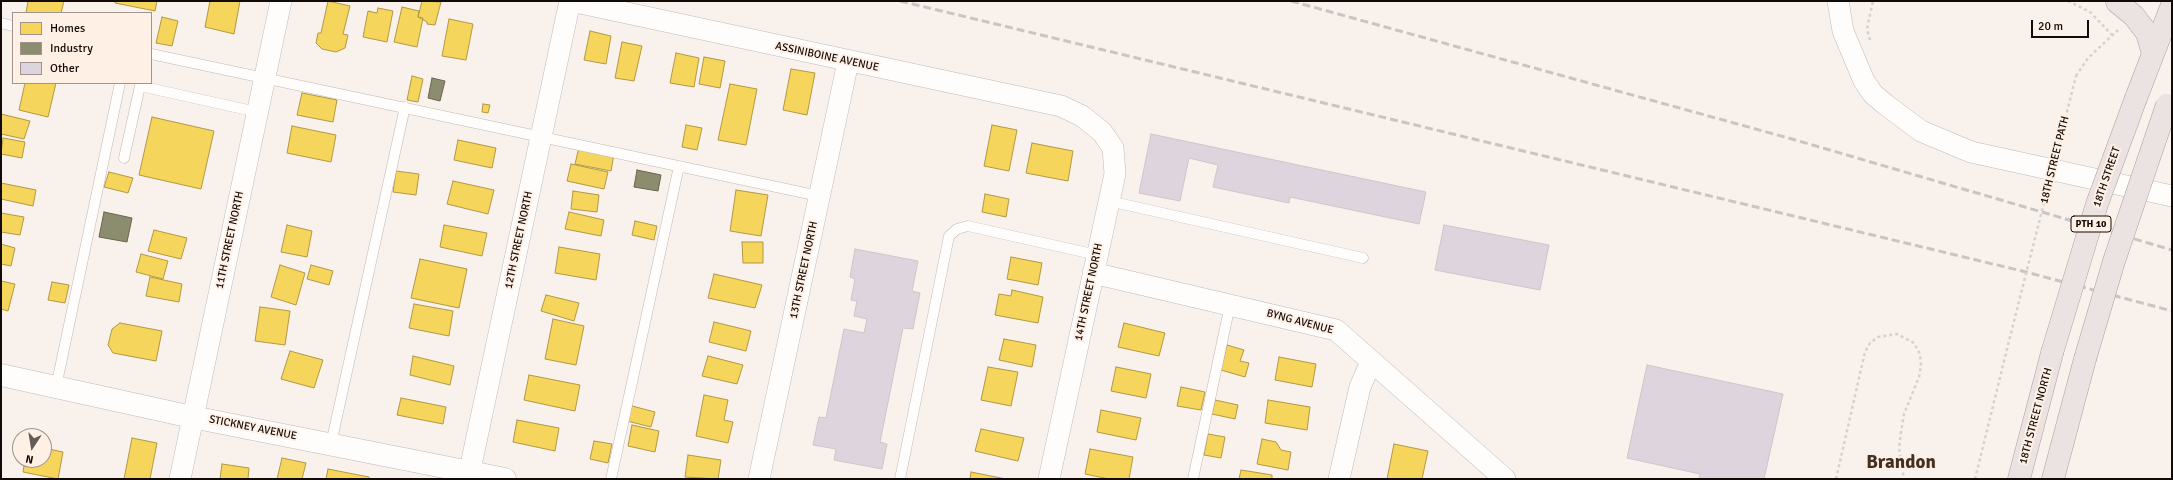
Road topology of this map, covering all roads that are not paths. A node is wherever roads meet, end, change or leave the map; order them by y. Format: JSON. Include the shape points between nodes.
{"nodes":[{"id":1,"x":281,"y":1,"type":"edge"},
{"id":2,"x":570,"y":1,"type":"edge"},
{"id":3,"x":1838,"y":1,"type":"edge"},
{"id":4,"x":2116,"y":2,"type":"edge"},
{"id":5,"x":2172,"y":4,"type":"edge"},
{"id":6,"x":1,"y":23,"type":"edge"},
{"id":7,"x":12,"y":26,"type":"edge"},
{"id":8,"x":152,"y":54,"type":"edge"},
{"id":9,"x":2153,"y":54,"type":"junction"},
{"id":10,"x":848,"y":62,"type":"junction"},
{"id":11,"x":264,"y":77,"type":"junction"},
{"id":12,"x":120,"y":84,"type":"edge"},
{"id":13,"x":2170,"y":99,"type":"edge"},
{"id":14,"x":405,"y":107,"type":"junction"},
{"id":15,"x":257,"y":112,"type":"junction"},
{"id":16,"x":1082,"y":116,"type":"joint"},
{"id":17,"x":541,"y":136,"type":"junction"},
{"id":18,"x":124,"y":158,"type":"dead end"},
{"id":19,"x":679,"y":166,"type":"junction"},
{"id":20,"x":820,"y":196,"type":"junction"},
{"id":21,"x":2172,"y":196,"type":"edge"},
{"id":22,"x":1109,"y":201,"type":"junction"},
{"id":23,"x":1363,"y":258,"type":"dead end"},
{"id":24,"x":1095,"y":264,"type":"junction"},
{"id":25,"x":1230,"y":305,"type":"junction"},
{"id":26,"x":2052,"y":353,"type":"joint"},
{"id":27,"x":1371,"y":362,"type":"junction"},
{"id":28,"x":1,"y":375,"type":"edge"},
{"id":29,"x":56,"y":387,"type":"junction"},
{"id":30,"x":192,"y":416,"type":"junction"},
{"id":31,"x":332,"y":444,"type":"junction"},
{"id":32,"x":469,"y":475,"type":"edge"},
{"id":33,"x":180,"y":479,"type":"edge"},
{"id":34,"x":505,"y":479,"type":"edge"},
{"id":35,"x":611,"y":479,"type":"edge"},
{"id":36,"x":759,"y":479,"type":"edge"},
{"id":37,"x":900,"y":479,"type":"edge"},
{"id":38,"x":1050,"y":479,"type":"edge"},
{"id":39,"x":1193,"y":479,"type":"edge"},
{"id":40,"x":1339,"y":479,"type":"edge"},
{"id":41,"x":1505,"y":479,"type":"edge"},
{"id":42,"x":2019,"y":479,"type":"edge"},
{"id":43,"x":2053,"y":479,"type":"edge"}],
"edges":[{"from":1,"to":11,"type":"street","name":"11TH STREET NORTH"},
{"from":2,"to":10,"type":"street","name":"ASSINIBOINE AVENUE"},
{"from":2,"to":17,"type":"street","name":"12TH STREET NORTH"},
{"from":3,"to":21,"type":"street","via":[[1843,31],[1864,80],[1873,94],[1921,131],[1977,154]]},
{"from":4,"to":9,"type":"main road","via":[[2134,16],[2147,33]]},
{"from":5,"to":9,"type":"main road","name":"18TH STREET","number":"PTH 10"},
{"from":6,"to":7,"type":"lane"},
{"from":8,"to":11,"type":"lane"},
{"from":9,"to":26,"type":"main road","name":"18TH STREET","number":"PTH 10","bridge":true,"via":[[2097,204]]},
{"from":10,"to":16,"type":"street","name":"ASSINIBOINE AVENUE","via":[[1061,106]]},
{"from":10,"to":20,"type":"street","name":"13TH STREET NORTH"},
{"from":11,"to":14,"type":"lane"},
{"from":11,"to":15,"type":"street","name":"11TH STREET NORTH"},
{"from":12,"to":29,"type":"lane"},
{"from":13,"to":43,"type":"main road","number":"PTH 10","bridge":true,"via":[[2116,254]]},
{"from":14,"to":17,"type":"lane"},
{"from":14,"to":31,"type":"lane"},
{"from":15,"to":18,"type":"lane","via":[[140,86]]},
{"from":15,"to":30,"type":"street","name":"11TH STREET NORTH"},
{"from":16,"to":22,"type":"street","name":"14TH STREET NORTH","via":[[1102,132],[1113,148],[1115,174]]},
{"from":17,"to":19,"type":"lane"},
{"from":17,"to":32,"type":"street","name":"12TH STREET NORTH"},
{"from":19,"to":20,"type":"lane"},
{"from":19,"to":35,"type":"lane"},
{"from":20,"to":36,"type":"street","name":"13TH STREET NORTH"},
{"from":22,"to":23,"type":"lane"},
{"from":22,"to":24,"type":"street","name":"14TH STREET NORTH"},
{"from":24,"to":25,"type":"street","name":"BYNG AVENUE"},
{"from":24,"to":37,"type":"lane","via":[[968,226],[957,229],[949,236]]},
{"from":24,"to":38,"type":"street","name":"14TH STREET NORTH"},
{"from":25,"to":27,"type":"street","name":"BYNG AVENUE","via":[[1336,330]]},
{"from":25,"to":39,"type":"lane"},
{"from":26,"to":42,"type":"main road","name":"18TH STREET NORTH","number":"PTH 10"},
{"from":27,"to":40,"type":"street","via":[[1360,387]]},
{"from":27,"to":41,"type":"street","name":"BYNG AVENUE"},
{"from":28,"to":29,"type":"street","name":"STICKNEY AVENUE"},
{"from":29,"to":30,"type":"street","name":"STICKNEY AVENUE"},
{"from":30,"to":31,"type":"street","name":"STICKNEY AVENUE"},
{"from":30,"to":33,"type":"street","name":"11TH STREET NORTH"},
{"from":31,"to":32,"type":"street","name":"STICKNEY AVENUE"},
{"from":32,"to":34,"type":"street","name":"STICKNEY AVENUE"}]}
